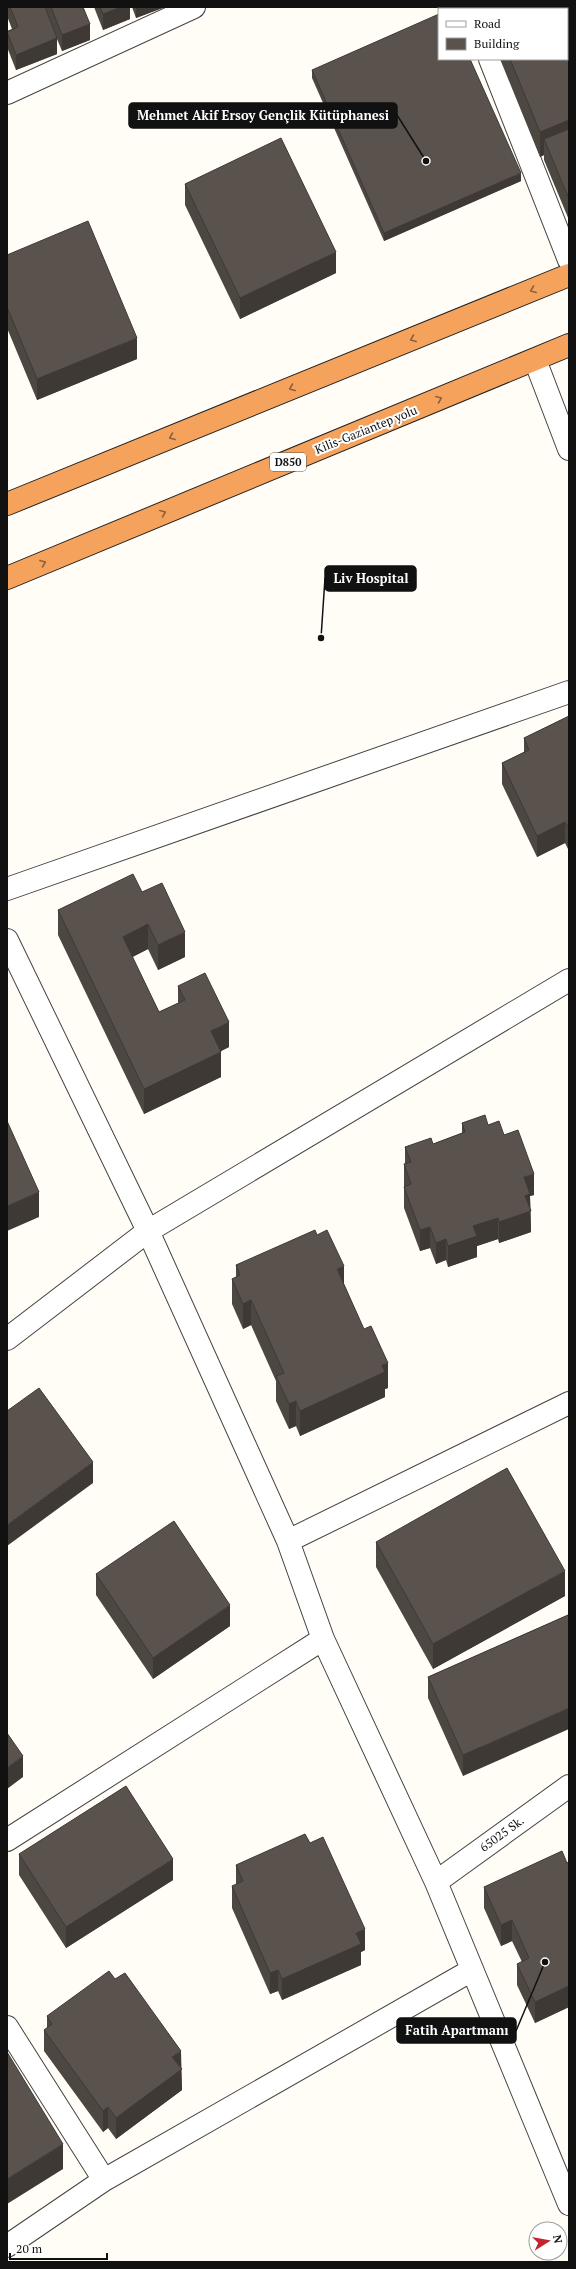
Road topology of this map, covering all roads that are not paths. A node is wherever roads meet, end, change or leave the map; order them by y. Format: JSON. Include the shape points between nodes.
{"nodes":[{"id":1,"x":194,"y":7,"type":"edge"},
{"id":2,"x":490,"y":60,"type":"edge"},
{"id":3,"x":7,"y":93,"type":"edge"},
{"id":4,"x":569,"y":260,"type":"edge"},
{"id":5,"x":569,"y":275,"type":"edge"},
{"id":6,"x":569,"y":345,"type":"edge"},
{"id":7,"x":535,"y":360,"type":"junction"},
{"id":8,"x":569,"y":449,"type":"edge"},
{"id":9,"x":7,"y":504,"type":"edge"},
{"id":10,"x":7,"y":578,"type":"edge"},
{"id":11,"x":569,"y":692,"type":"edge"},
{"id":12,"x":7,"y":889,"type":"edge"},
{"id":13,"x":7,"y":940,"type":"edge"},
{"id":14,"x":569,"y":980,"type":"edge"},
{"id":15,"x":148,"y":1231,"type":"junction"},
{"id":16,"x":7,"y":1339,"type":"edge"},
{"id":17,"x":569,"y":1403,"type":"edge"},
{"id":18,"x":288,"y":1541,"type":"junction"},
{"id":19,"x":323,"y":1639,"type":"junction"},
{"id":20,"x":569,"y":1786,"type":"edge"},
{"id":21,"x":7,"y":1840,"type":"edge"},
{"id":22,"x":436,"y":1882,"type":"junction"},
{"id":23,"x":472,"y":1970,"type":"junction"},
{"id":24,"x":7,"y":2027,"type":"edge"},
{"id":25,"x":104,"y":2180,"type":"junction"},
{"id":26,"x":569,"y":2204,"type":"edge"},
{"id":27,"x":7,"y":2246,"type":"edge"}],
"edges":[{"from":1,"to":3,"type":"street"},
{"from":2,"to":4,"type":"street"},
{"from":5,"to":9,"type":"highway","one_way":true},
{"from":6,"to":7,"type":"highway","name":"Kilis-Gaziantep yolu","number":"D850"},
{"from":7,"to":8,"type":"street"},
{"from":10,"to":7,"type":"highway","name":"Kilis-Gaziantep yolu","number":"D850","one_way":true},
{"from":11,"to":12,"type":"street"},
{"from":13,"to":15,"type":"street"},
{"from":14,"to":15,"type":"street"},
{"from":15,"to":16,"type":"street"},
{"from":15,"to":18,"type":"street"},
{"from":17,"to":18,"type":"street"},
{"from":18,"to":19,"type":"street"},
{"from":19,"to":21,"type":"street"},
{"from":19,"to":22,"type":"street"},
{"from":20,"to":22,"type":"street","name":"65025 Sk."},
{"from":22,"to":23,"type":"street"},
{"from":23,"to":25,"type":"street"},
{"from":23,"to":26,"type":"street"},
{"from":24,"to":25,"type":"street"},
{"from":25,"to":27,"type":"street"}]}
